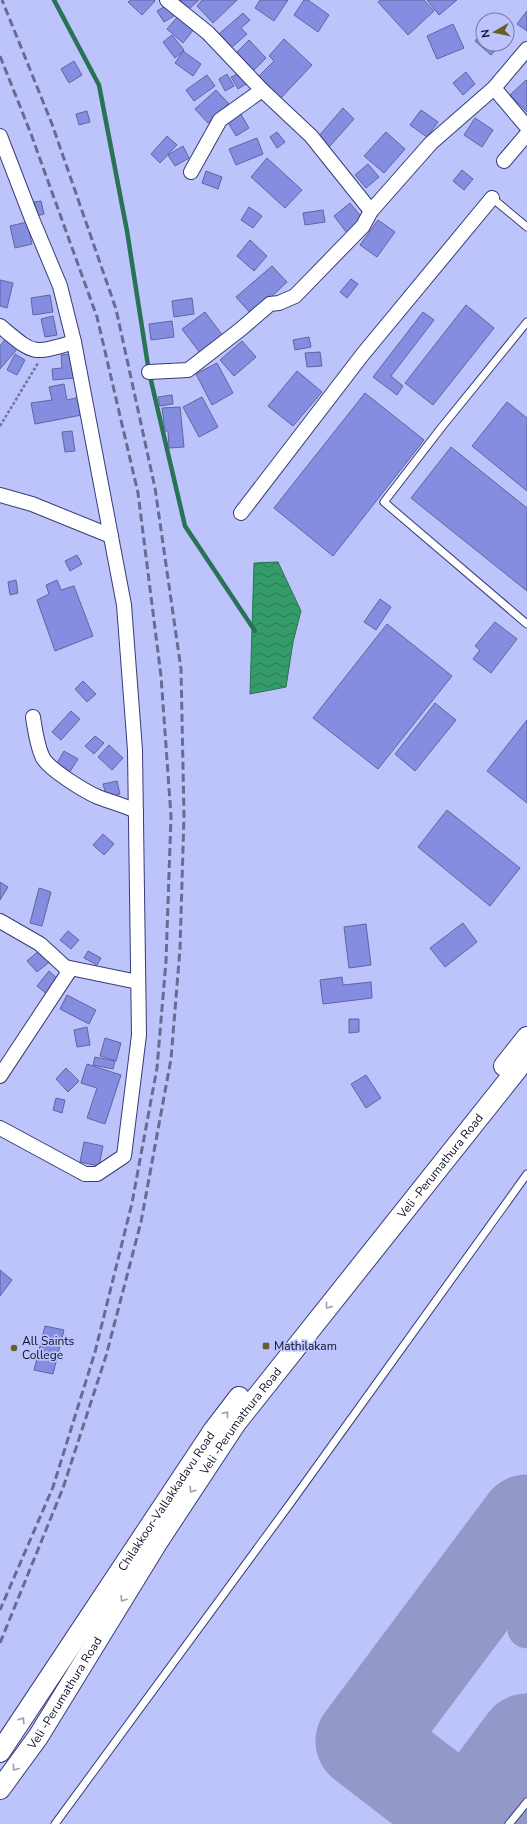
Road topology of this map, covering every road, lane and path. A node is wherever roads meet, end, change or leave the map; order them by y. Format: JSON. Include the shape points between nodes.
{"nodes":[{"id":1,"x":167,"y":0,"type":"edge"},
{"id":2,"x":527,"y":49,"type":"edge"},
{"id":3,"x":494,"y":88,"type":"junction"},
{"id":4,"x":262,"y":90,"type":"junction"},
{"id":5,"x":527,"y":127,"type":"edge"},
{"id":6,"x":527,"y":134,"type":"edge"},
{"id":7,"x":0,"y":136,"type":"edge"},
{"id":8,"x":504,"y":161,"type":"dead end"},
{"id":9,"x":191,"y":172,"type":"dead end"},
{"id":10,"x":492,"y":198,"type":"joint"},
{"id":11,"x":372,"y":211,"type":"junction"},
{"id":12,"x":527,"y":227,"type":"edge"},
{"id":13,"x":527,"y":322,"type":"edge"},
{"id":14,"x":0,"y":326,"type":"edge"},
{"id":15,"x":74,"y":342,"type":"junction"},
{"id":16,"x":45,"y":351,"type":"junction"},
{"id":17,"x":149,"y":372,"type":"dead end"},
{"id":18,"x":0,"y":426,"type":"edge"},
{"id":19,"x":0,"y":495,"type":"edge"},
{"id":20,"x":242,"y":513,"type":"dead end"},
{"id":21,"x":111,"y":536,"type":"junction"},
{"id":22,"x":527,"y":624,"type":"edge"},
{"id":23,"x":33,"y":717,"type":"dead end"},
{"id":24,"x":136,"y":811,"type":"junction"},
{"id":25,"x":0,"y":921,"type":"edge"},
{"id":26,"x":66,"y":967,"type":"junction"},
{"id":27,"x":138,"y":982,"type":"junction"},
{"id":28,"x":527,"y":1037,"type":"edge"},
{"id":29,"x":527,"y":1057,"type":"edge"},
{"id":30,"x":1,"y":1071,"type":"edge"},
{"id":31,"x":0,"y":1128,"type":"edge"},
{"id":32,"x":527,"y":1174,"type":"edge"},
{"id":33,"x":0,"y":1752,"type":"edge"},
{"id":34,"x":0,"y":1789,"type":"edge"},
{"id":35,"x":527,"y":1802,"type":"edge"},
{"id":36,"x":55,"y":1824,"type":"edge"},
{"id":37,"x":509,"y":1824,"type":"edge"}],
"edges":[{"from":1,"to":4,"type":"street","via":[[208,33]]},
{"from":2,"to":3,"type":"street"},
{"from":3,"to":5,"type":"street"},
{"from":3,"to":11,"type":"street","via":[[431,143]]},
{"from":4,"to":9,"type":"street","via":[[220,120]]},
{"from":4,"to":11,"type":"street","via":[[311,136]]},
{"from":6,"to":8,"type":"street"},
{"from":7,"to":15,"type":"street","via":[[60,286]]},
{"from":10,"to":12,"type":"lane"},
{"from":10,"to":20,"type":"street","via":[[363,354]]},
{"from":11,"to":17,"type":"street","via":[[363,226],[295,296],[270,304],[241,330],[188,370]]},
{"from":13,"to":22,"type":"lane","via":[[384,502]]},
{"from":14,"to":16,"type":"street","via":[[34,351]]},
{"from":15,"to":16,"type":"street"},
{"from":15,"to":21,"type":"street"},
{"from":16,"to":18,"type":"path"},
{"from":19,"to":21,"type":"street","via":[[32,504]]},
{"from":21,"to":24,"type":"street","via":[[124,605],[135,750]]},
{"from":23,"to":24,"type":"street","via":[[35,733],[44,759],[63,777],[98,797]]},
{"from":24,"to":27,"type":"street"},
{"from":25,"to":26,"type":"street","via":[[40,944]]},
{"from":26,"to":27,"type":"street"},
{"from":26,"to":30,"type":"street","via":[[68,974],[64,982]]},
{"from":27,"to":31,"type":"street","via":[[139,1035],[124,1156],[97,1174],[85,1174]]},
{"from":33,"to":28,"type":"main road","name":"Chilakkoor-Vallakkadavu Road","one_way":true,"via":[[213,1431]]},
{"from":29,"to":34,"type":"main road","name":"Veli -Perumathura Road","one_way":true,"via":[[236,1422],[38,1737]]},
{"from":32,"to":36,"type":"lane"},
{"from":35,"to":37,"type":"lane"}]}
